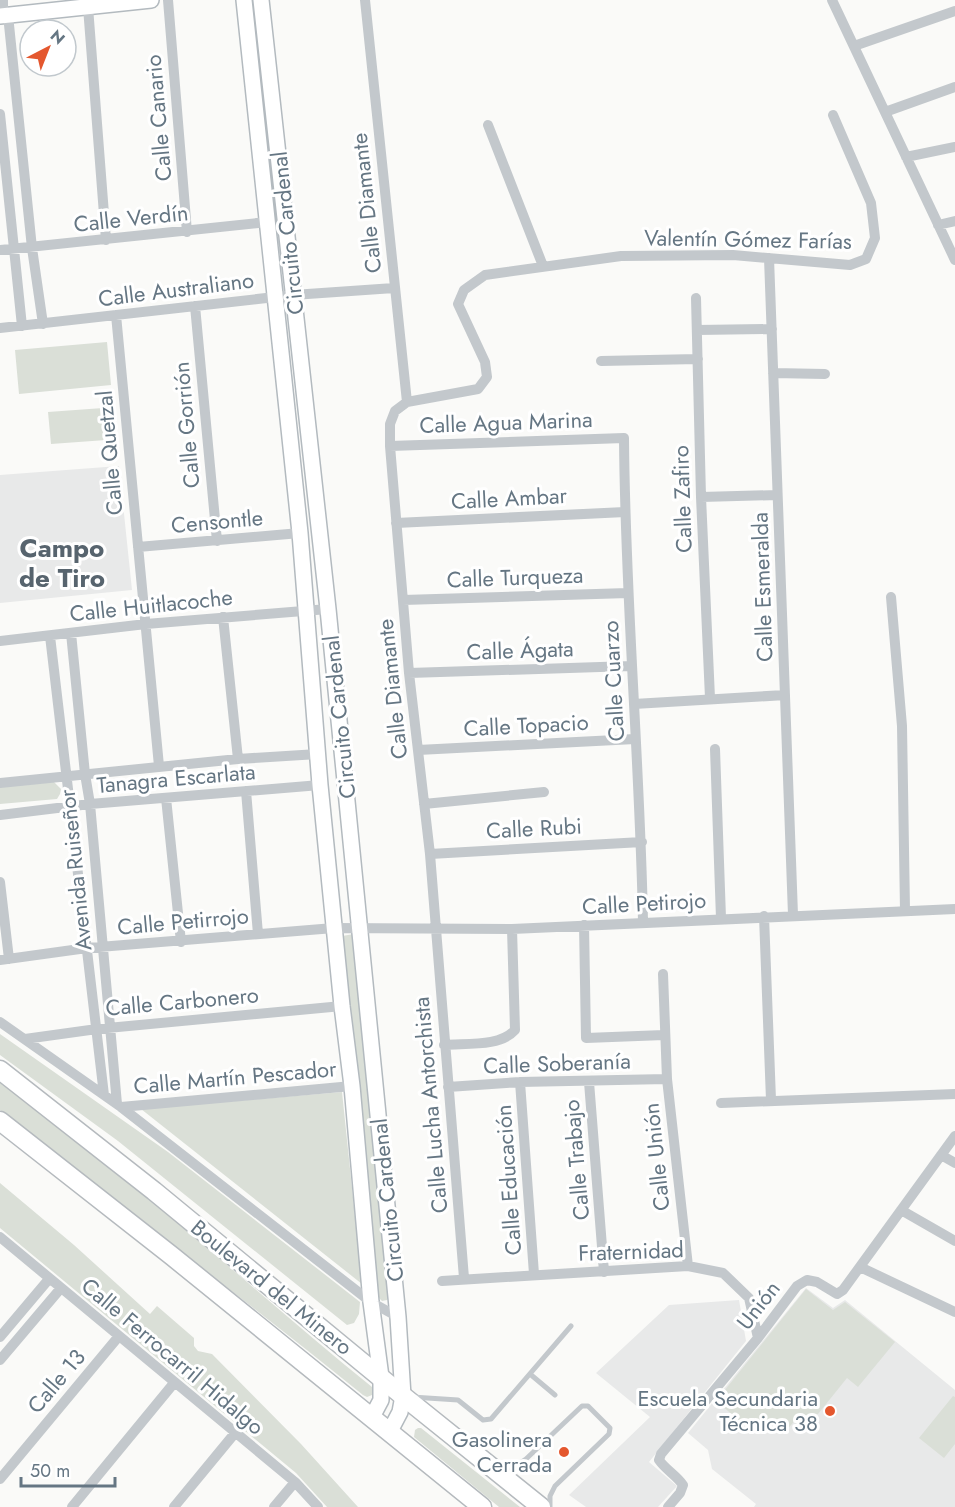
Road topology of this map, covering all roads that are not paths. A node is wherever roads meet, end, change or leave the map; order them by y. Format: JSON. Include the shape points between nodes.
{"nodes":[{"id":1,"x":151,"y":0,"type":"edge"},
{"id":2,"x":168,"y":0,"type":"edge"},
{"id":3,"x":244,"y":0,"type":"edge"},
{"id":4,"x":261,"y":0,"type":"edge"},
{"id":5,"x":365,"y":0,"type":"edge"},
{"id":6,"x":832,"y":0,"type":"edge"},
{"id":7,"x":88,"y":7,"type":"junction"},
{"id":8,"x":955,"y":11,"type":"edge"},
{"id":9,"x":3,"y":12,"type":"edge"},
{"id":10,"x":854,"y":46,"type":"junction"},
{"id":11,"x":955,"y":87,"type":"edge"},
{"id":12,"x":885,"y":112,"type":"junction"},
{"id":13,"x":0,"y":114,"type":"edge"},
{"id":14,"x":833,"y":115,"type":"dead end"},
{"id":15,"x":488,"y":125,"type":"dead end"},
{"id":16,"x":955,"y":147,"type":"edge"},
{"id":17,"x":906,"y":157,"type":"junction"},
{"id":18,"x":955,"y":221,"type":"edge"},
{"id":19,"x":267,"y":222,"type":"junction"},
{"id":20,"x":938,"y":225,"type":"junction"},
{"id":21,"x":187,"y":232,"type":"junction"},
{"id":22,"x":106,"y":240,"type":"junction"},
{"id":23,"x":32,"y":248,"type":"junction"},
{"id":24,"x":13,"y":249,"type":"junction"},
{"id":25,"x":0,"y":250,"type":"edge"},
{"id":26,"x":769,"y":258,"type":"junction"},
{"id":27,"x":955,"y":260,"type":"edge"},
{"id":28,"x":543,"y":266,"type":"junction"},
{"id":29,"x":394,"y":288,"type":"junction"},
{"id":30,"x":293,"y":295,"type":"junction"},
{"id":31,"x":275,"y":297,"type":"junction"},
{"id":32,"x":696,"y":298,"type":"dead end"},
{"id":33,"x":195,"y":306,"type":"junction"},
{"id":34,"x":116,"y":315,"type":"junction"},
{"id":35,"x":43,"y":324,"type":"junction"},
{"id":36,"x":22,"y":326,"type":"junction"},
{"id":37,"x":0,"y":328,"type":"edge"},
{"id":38,"x":771,"y":329,"type":"junction"},
{"id":39,"x":697,"y":330,"type":"junction"},
{"id":40,"x":698,"y":359,"type":"junction"},
{"id":41,"x":601,"y":361,"type":"dead end"},
{"id":42,"x":773,"y":373,"type":"junction"},
{"id":43,"x":825,"y":374,"type":"dead end"},
{"id":44,"x":407,"y":402,"type":"junction"},
{"id":45,"x":624,"y":438,"type":"joint"},
{"id":46,"x":390,"y":446,"type":"junction"},
{"id":47,"x":777,"y":495,"type":"junction"},
{"id":48,"x":700,"y":497,"type":"junction"},
{"id":49,"x":625,"y":512,"type":"junction"},
{"id":50,"x":396,"y":523,"type":"junction"},
{"id":51,"x":300,"y":533,"type":"junction"},
{"id":52,"x":217,"y":541,"type":"junction"},
{"id":53,"x":138,"y":547,"type":"junction"},
{"id":54,"x":628,"y":592,"type":"junction"},
{"id":55,"x":891,"y":597,"type":"dead end"},
{"id":56,"x":403,"y":600,"type":"junction"},
{"id":57,"x":328,"y":609,"type":"junction"},
{"id":58,"x":307,"y":611,"type":"junction"},
{"id":59,"x":223,"y":617,"type":"junction"},
{"id":60,"x":146,"y":624,"type":"junction"},
{"id":61,"x":71,"y":633,"type":"junction"},
{"id":62,"x":50,"y":636,"type":"junction"},
{"id":63,"x":0,"y":641,"type":"edge"},
{"id":64,"x":631,"y":666,"type":"junction"},
{"id":65,"x":409,"y":673,"type":"junction"},
{"id":66,"x":785,"y":695,"type":"junction"},
{"id":67,"x":710,"y":698,"type":"junction"},
{"id":68,"x":634,"y":704,"type":"junction"},
{"id":69,"x":635,"y":739,"type":"junction"},
{"id":70,"x":715,"y":749,"type":"dead end"},
{"id":71,"x":418,"y":750,"type":"junction"},
{"id":72,"x":318,"y":754,"type":"junction"},
{"id":73,"x":238,"y":759,"type":"junction"},
{"id":74,"x":159,"y":766,"type":"junction"},
{"id":75,"x":85,"y":774,"type":"junction"},
{"id":76,"x":67,"y":776,"type":"junction"},
{"id":77,"x":0,"y":783,"type":"edge"},
{"id":78,"x":320,"y":785,"type":"junction"},
{"id":79,"x":246,"y":791,"type":"junction"},
{"id":80,"x":544,"y":792,"type":"dead end"},
{"id":81,"x":166,"y":798,"type":"junction"},
{"id":82,"x":90,"y":804,"type":"junction"},
{"id":83,"x":424,"y":804,"type":"junction"},
{"id":84,"x":71,"y":807,"type":"junction"},
{"id":85,"x":0,"y":815,"type":"edge"},
{"id":86,"x":642,"y":842,"type":"junction"},
{"id":87,"x":430,"y":854,"type":"junction"},
{"id":88,"x":0,"y":882,"type":"edge"},
{"id":89,"x":955,"y":909,"type":"edge"},
{"id":90,"x":905,"y":910,"type":"junction"},
{"id":91,"x":793,"y":915,"type":"junction"},
{"id":92,"x":764,"y":916,"type":"junction"},
{"id":93,"x":721,"y":918,"type":"junction"},
{"id":94,"x":644,"y":922,"type":"junction"},
{"id":95,"x":584,"y":925,"type":"junction"},
{"id":96,"x":360,"y":927,"type":"junction"},
{"id":97,"x":334,"y":928,"type":"junction"},
{"id":98,"x":435,"y":928,"type":"junction"},
{"id":99,"x":512,"y":929,"type":"junction"},
{"id":100,"x":258,"y":934,"type":"junction"},
{"id":101,"x":181,"y":942,"type":"junction"},
{"id":102,"x":103,"y":947,"type":"junction"},
{"id":103,"x":87,"y":948,"type":"junction"},
{"id":104,"x":4,"y":960,"type":"edge"},
{"id":105,"x":663,"y":974,"type":"dead end"},
{"id":106,"x":342,"y":1006,"type":"junction"},
{"id":107,"x":0,"y":1022,"type":"edge"},
{"id":108,"x":110,"y":1028,"type":"junction"},
{"id":109,"x":97,"y":1029,"type":"junction"},
{"id":110,"x":664,"y":1035,"type":"junction"},
{"id":111,"x":25,"y":1039,"type":"junction"},
{"id":112,"x":444,"y":1045,"type":"junction"},
{"id":113,"x":0,"y":1070,"type":"edge"},
{"id":114,"x":667,"y":1079,"type":"junction"},
{"id":115,"x":520,"y":1082,"type":"junction"},
{"id":116,"x":589,"y":1082,"type":"junction"},
{"id":117,"x":352,"y":1086,"type":"junction"},
{"id":118,"x":448,"y":1087,"type":"junction"},
{"id":119,"x":955,"y":1094,"type":"edge"},
{"id":120,"x":104,"y":1095,"type":"junction"},
{"id":121,"x":771,"y":1100,"type":"junction"},
{"id":122,"x":721,"y":1103,"type":"dead end"},
{"id":123,"x":119,"y":1105,"type":"junction"},
{"id":124,"x":0,"y":1121,"type":"edge"},
{"id":125,"x":955,"y":1136,"type":"edge"},
{"id":126,"x":941,"y":1155,"type":"junction"},
{"id":127,"x":955,"y":1163,"type":"edge"},
{"id":128,"x":901,"y":1210,"type":"junction"},
{"id":129,"x":0,"y":1238,"type":"edge"},
{"id":130,"x":955,"y":1241,"type":"edge"},
{"id":131,"x":688,"y":1266,"type":"junction"},
{"id":132,"x":860,"y":1267,"type":"junction"},
{"id":133,"x":604,"y":1272,"type":"junction"},
{"id":134,"x":534,"y":1274,"type":"junction"},
{"id":135,"x":464,"y":1278,"type":"junction"},
{"id":136,"x":49,"y":1279,"type":"junction"},
{"id":137,"x":442,"y":1281,"type":"dead end"},
{"id":138,"x":61,"y":1288,"type":"junction"},
{"id":139,"x":371,"y":1302,"type":"junction"},
{"id":140,"x":955,"y":1312,"type":"edge"},
{"id":141,"x":398,"y":1317,"type":"junction"},
{"id":142,"x":571,"y":1326,"type":"dead end"},
{"id":143,"x":119,"y":1336,"type":"junction"},
{"id":144,"x":0,"y":1337,"type":"edge"},
{"id":145,"x":758,"y":1338,"type":"junction"},
{"id":146,"x":0,"y":1360,"type":"edge"},
{"id":147,"x":530,"y":1374,"type":"junction"},
{"id":148,"x":381,"y":1377,"type":"junction"},
{"id":149,"x":174,"y":1383,"type":"junction"},
{"id":150,"x":555,"y":1395,"type":"dead end"},
{"id":151,"x":403,"y":1396,"type":"junction"},
{"id":152,"x":372,"y":1417,"type":"junction"},
{"id":153,"x":390,"y":1431,"type":"junction"},
{"id":154,"x":235,"y":1433,"type":"junction"},
{"id":155,"x":502,"y":1475,"type":"junction"},
{"id":156,"x":0,"y":1479,"type":"edge"},
{"id":157,"x":295,"y":1482,"type":"junction"},
{"id":158,"x":72,"y":1507,"type":"edge"},
{"id":159,"x":174,"y":1507,"type":"edge"},
{"id":160,"x":274,"y":1507,"type":"edge"},
{"id":161,"x":318,"y":1507,"type":"edge"},
{"id":162,"x":482,"y":1507,"type":"edge"},
{"id":163,"x":541,"y":1507,"type":"edge"},
{"id":164,"x":550,"y":1507,"type":"edge"},
{"id":165,"x":668,"y":1507,"type":"edge"}],
"edges":[{"from":1,"to":7,"type":"street"},
{"from":2,"to":21,"type":"street","name":"Calle Canario"},
{"from":3,"to":19,"type":"street","name":"Circuito Cardenal"},
{"from":4,"to":30,"type":"street","name":"Circuito Cardenal"},
{"from":5,"to":29,"type":"street","name":"Calle Diamante"},
{"from":6,"to":10,"type":"street"},
{"from":7,"to":9,"type":"street"},
{"from":7,"to":22,"type":"street"},
{"from":8,"to":10,"type":"street"},
{"from":9,"to":23,"type":"street"},
{"from":10,"to":12,"type":"street"},
{"from":11,"to":12,"type":"street"},
{"from":12,"to":17,"type":"street"},
{"from":13,"to":24,"type":"street"},
{"from":14,"to":26,"type":"street","name":"Valentín Gómez Farías","via":[[872,203],[875,238],[866,259],[850,265]]},
{"from":15,"to":28,"type":"street"},
{"from":16,"to":17,"type":"street"},
{"from":17,"to":20,"type":"street"},
{"from":18,"to":20,"type":"street"},
{"from":19,"to":21,"type":"street","name":"Calle Verdín"},
{"from":19,"to":31,"type":"street","name":"Circuito Cardenal"},
{"from":20,"to":27,"type":"street"},
{"from":21,"to":22,"type":"street","name":"Calle Verdín"},
{"from":22,"to":23,"type":"street","name":"Calle Verdín"},
{"from":23,"to":24,"type":"street","name":"Calle Verdín"},
{"from":23,"to":35,"type":"street"},
{"from":24,"to":25,"type":"street","name":"Calle Verdín"},
{"from":24,"to":36,"type":"street"},
{"from":26,"to":28,"type":"street","name":"Valentín Gómez Farías","via":[[621,256]]},
{"from":26,"to":38,"type":"street","name":"Calle Esmeralda"},
{"from":28,"to":44,"type":"street","name":"Valentín Gómez Farías","via":[[485,275],[464,290],[458,304],[485,362],[487,376],[478,389]]},
{"from":29,"to":30,"type":"street","name":"Calle Australiano"},
{"from":29,"to":44,"type":"street","name":"Calle Diamante"},
{"from":30,"to":31,"type":"street","name":"Calle Australiano"},
{"from":30,"to":57,"type":"street","name":"Circuito Cardenal"},
{"from":31,"to":33,"type":"street","name":"Calle Australiano"},
{"from":31,"to":51,"type":"street","name":"Circuito Cardenal"},
{"from":32,"to":39,"type":"street","name":"Calle Zafiro"},
{"from":33,"to":34,"type":"street","name":"Calle Australiano"},
{"from":33,"to":52,"type":"street","name":"Calle Gorrión"},
{"from":34,"to":35,"type":"street","name":"Calle Australiano"},
{"from":34,"to":53,"type":"street","name":"Calle Quetzal"},
{"from":35,"to":36,"type":"street","name":"Calle Australiano"},
{"from":36,"to":37,"type":"street","name":"Calle Australiano"},
{"from":38,"to":39,"type":"street"},
{"from":38,"to":42,"type":"street","name":"Calle Esmeralda"},
{"from":39,"to":40,"type":"street","name":"Calle Zafiro"},
{"from":40,"to":41,"type":"street"},
{"from":40,"to":48,"type":"street","name":"Calle Zafiro"},
{"from":42,"to":43,"type":"street"},
{"from":42,"to":47,"type":"street","name":"Calle Esmeralda"},
{"from":44,"to":46,"type":"street","name":"Calle Diamante","via":[[395,411],[390,424]]},
{"from":45,"to":46,"type":"street","name":"Calle Agua Marina"},
{"from":45,"to":49,"type":"street","name":"Calle Cuarzo"},
{"from":46,"to":50,"type":"street","name":"Calle Diamante"},
{"from":47,"to":48,"type":"street"},
{"from":47,"to":66,"type":"street","name":"Calle Esmeralda"},
{"from":48,"to":67,"type":"street","name":"Calle Zafiro"},
{"from":49,"to":50,"type":"street","name":"Calle Ambar"},
{"from":49,"to":54,"type":"street","name":"Calle Cuarzo"},
{"from":50,"to":56,"type":"street","name":"Calle Diamante"},
{"from":51,"to":52,"type":"street","name":"Censontle"},
{"from":51,"to":58,"type":"street","name":"Circuito Cardenal"},
{"from":52,"to":53,"type":"street","name":"Censontle"},
{"from":53,"to":60,"type":"street","name":"Calle Quetzal"},
{"from":54,"to":56,"type":"street","name":"Calle Turqueza"},
{"from":54,"to":64,"type":"street","name":"Calle Cuarzo"},
{"from":55,"to":90,"type":"street","via":[[902,726]]},
{"from":56,"to":65,"type":"street","name":"Calle Diamante"},
{"from":57,"to":58,"type":"street","name":"Calle Huitlacoche"},
{"from":57,"to":96,"type":"street","name":"Circuito Cardenal"},
{"from":58,"to":59,"type":"street","name":"Calle Huitlacoche"},
{"from":58,"to":72,"type":"street","name":"Circuito Cardenal"},
{"from":59,"to":60,"type":"street","name":"Calle Huitlacoche"},
{"from":59,"to":73,"type":"street"},
{"from":60,"to":61,"type":"street","name":"Calle Huitlacoche"},
{"from":60,"to":74,"type":"street","name":"Calle Quetzal"},
{"from":61,"to":62,"type":"street","name":"Calle Huitlacoche"},
{"from":61,"to":75,"type":"street","name":"Avenida Ruiseñor"},
{"from":62,"to":63,"type":"street","name":"Calle Huitlacoche"},
{"from":62,"to":76,"type":"street","name":"Avenida Ruiseñor"},
{"from":64,"to":65,"type":"street","name":"Calle Ágata"},
{"from":64,"to":68,"type":"street","name":"Calle Cuarzo"},
{"from":65,"to":71,"type":"street","name":"Calle Diamante"},
{"from":66,"to":67,"type":"street"},
{"from":66,"to":91,"type":"street","name":"Calle Esmeralda"},
{"from":67,"to":68,"type":"street"},
{"from":68,"to":69,"type":"street","name":"Calle Cuarzo"},
{"from":69,"to":71,"type":"street","name":"Calle Topacio"},
{"from":69,"to":86,"type":"street","name":"Calle Cuarzo"},
{"from":70,"to":93,"type":"street"},
{"from":71,"to":83,"type":"street","name":"Calle Diamante"},
{"from":72,"to":73,"type":"street","name":"Tanagra Escarlata"},
{"from":72,"to":78,"type":"street","name":"Circuito Cardenal"},
{"from":73,"to":74,"type":"street","name":"Tanagra Escarlata"},
{"from":74,"to":75,"type":"street","name":"Tanagra Escarlata"},
{"from":75,"to":76,"type":"street","name":"Tanagra Escarlata"},
{"from":75,"to":82,"type":"street","name":"Avenida Ruiseñor"},
{"from":76,"to":77,"type":"street","name":"Tanagra Escarlata"},
{"from":76,"to":84,"type":"street","name":"Avenida Ruiseñor"},
{"from":78,"to":79,"type":"street","name":"Tanagra Escarlata"},
{"from":78,"to":97,"type":"street","name":"Circuito Cardenal"},
{"from":79,"to":81,"type":"street","name":"Tanagra Escarlata"},
{"from":79,"to":100,"type":"street"},
{"from":80,"to":83,"type":"street"},
{"from":81,"to":82,"type":"street","name":"Tanagra Escarlata"},
{"from":81,"to":101,"type":"street"},
{"from":82,"to":84,"type":"street","name":"Tanagra Escarlata"},
{"from":82,"to":102,"type":"street","name":"Avenida Ruiseñor"},
{"from":83,"to":87,"type":"street","name":"Calle Diamante"},
{"from":84,"to":85,"type":"street","name":"Tanagra Escarlata"},
{"from":84,"to":103,"type":"street","name":"Avenida Ruiseñor"},
{"from":86,"to":87,"type":"street","name":"Calle Rubi"},
{"from":86,"to":94,"type":"street","name":"Calle Cuarzo"},
{"from":87,"to":98,"type":"street","name":"Calle Diamante"},
{"from":88,"to":104,"type":"street"},
{"from":89,"to":90,"type":"street","name":"Calle Petirojo"},
{"from":90,"to":91,"type":"street","name":"Calle Petirojo"},
{"from":91,"to":92,"type":"street","name":"Calle Petirojo"},
{"from":92,"to":93,"type":"street","name":"Calle Petirojo"},
{"from":92,"to":121,"type":"street"},
{"from":93,"to":94,"type":"street","name":"Calle Petirojo"},
{"from":94,"to":95,"type":"street","name":"Calle Petirojo"},
{"from":95,"to":99,"type":"street","name":"Calle Petirojo"},
{"from":95,"to":110,"type":"street","via":[[586,1038]]},
{"from":96,"to":97,"type":"street","name":"Calle Petirojo"},
{"from":96,"to":98,"type":"street","name":"Calle Petirojo"},
{"from":96,"to":141,"type":"street","name":"Circuito Cardenal"},
{"from":97,"to":100,"type":"street","name":"Calle Petirrojo"},
{"from":97,"to":106,"type":"street","name":"Circuito Cardenal"},
{"from":98,"to":99,"type":"street","name":"Calle Petirojo"},
{"from":98,"to":112,"type":"street","name":"Calle Lucha Antorchista"},
{"from":99,"to":112,"type":"street","via":[[515,1030],[498,1041]]},
{"from":100,"to":101,"type":"street","name":"Calle Petirrojo"},
{"from":101,"to":102,"type":"street","name":"Calle Petirrojo"},
{"from":102,"to":103,"type":"street","name":"Calle Petirrojo"},
{"from":102,"to":108,"type":"street","name":"Avenida Ruiseñor"},
{"from":103,"to":104,"type":"street","name":"Calle Petirrojo"},
{"from":103,"to":109,"type":"street","name":"Avenida Ruiseñor"},
{"from":105,"to":110,"type":"street","name":"Calle Unión"},
{"from":106,"to":108,"type":"street","name":"Calle Carbonero"},
{"from":106,"to":117,"type":"street","name":"Circuito Cardenal"},
{"from":107,"to":111,"type":"street"},
{"from":108,"to":109,"type":"street","name":"Calle Carbonero"},
{"from":108,"to":123,"type":"street","name":"Avenida Ruiseñor"},
{"from":109,"to":111,"type":"street","name":"Calle Carbonero"},
{"from":109,"to":120,"type":"street","name":"Avenida Ruiseñor"},
{"from":110,"to":114,"type":"street","name":"Calle Unión"},
{"from":111,"to":120,"type":"street"},
{"from":112,"to":118,"type":"street","name":"Calle Lucha Antorchista"},
{"from":113,"to":148,"type":"main road","name":"Boulevard del Minero"},
{"from":114,"to":116,"type":"street","name":"Calle Soberanía"},
{"from":114,"to":131,"type":"street","name":"Calle Unión"},
{"from":115,"to":116,"type":"street","name":"Calle Soberanía"},
{"from":115,"to":118,"type":"street","name":"Calle Soberanía"},
{"from":115,"to":134,"type":"street","name":"Calle Educación"},
{"from":116,"to":133,"type":"street","name":"Calle Trabajo"},
{"from":117,"to":123,"type":"street","name":"Calle Martín Pescador"},
{"from":117,"to":139,"type":"street","name":"Circuito Cardenal"},
{"from":118,"to":135,"type":"street","name":"Calle Lucha Antorchista"},
{"from":119,"to":121,"type":"street"},
{"from":120,"to":123,"type":"street"},
{"from":121,"to":122,"type":"street"},
{"from":123,"to":139,"type":"street"},
{"from":124,"to":152,"type":"main road","name":"Boulevard del Minero"},
{"from":125,"to":126,"type":"street","name":"Unión"},
{"from":126,"to":127,"type":"street"},
{"from":126,"to":128,"type":"street","name":"Unión"},
{"from":128,"to":130,"type":"street"},
{"from":128,"to":132,"type":"street","name":"Unión"},
{"from":129,"to":136,"type":"street","name":"Calle Ferrocarril Hidalgo"},
{"from":131,"to":133,"type":"street","name":"Fraternidad"},
{"from":131,"to":145,"type":"street","name":"Fraternidad","via":[[723,1273],[749,1298]]},
{"from":132,"to":140,"type":"street"},
{"from":132,"to":145,"type":"street","name":"Unión","via":[[837,1294],[817,1282],[797,1286]]},
{"from":133,"to":134,"type":"street","name":"Fraternidad"},
{"from":134,"to":135,"type":"street","name":"Fraternidad"},
{"from":135,"to":137,"type":"street","name":"Fraternidad"},
{"from":136,"to":138,"type":"street","name":"Calle Ferrocarril Hidalgo"},
{"from":136,"to":144,"type":"street"},
{"from":138,"to":143,"type":"street","name":"Calle Ferrocarril Hidalgo"},
{"from":138,"to":146,"type":"street"},
{"from":139,"to":141,"type":"street"},
{"from":139,"to":148,"type":"street","name":"Circuito Cardenal"},
{"from":141,"to":151,"type":"street","name":"Circuito Cardenal"},
{"from":142,"to":147,"type":"lane"},
{"from":143,"to":149,"type":"street","name":"Calle Ferrocarril Hidalgo"},
{"from":143,"to":156,"type":"street","name":"Calle 13"},
{"from":145,"to":165,"type":"street","name":"Unión","via":[[661,1454],[659,1460],[683,1485]]},
{"from":147,"to":150,"type":"lane"},
{"from":147,"to":151,"type":"lane","via":[[487,1421],[458,1400]]},
{"from":148,"to":151,"type":"main road","name":"Boulevard del Minero"},
{"from":148,"to":152,"type":"street","name":"Circuito Cardenal","via":[[381,1400]]},
{"from":149,"to":154,"type":"street","name":"Calle Ferrocarril Hidalgo"},
{"from":149,"to":158,"type":"street"},
{"from":151,"to":153,"type":"street","name":"Circuito Cardenal"},
{"from":151,"to":155,"type":"main road","name":"Boulevard del Minero"},
{"from":152,"to":153,"type":"main road","name":"Boulevard del Minero"},
{"from":153,"to":162,"type":"main road","name":"Boulevard del Minero"},
{"from":154,"to":157,"type":"street","name":"Calle Ferrocarril Hidalgo"},
{"from":154,"to":159,"type":"street"},
{"from":155,"to":163,"type":"main road","name":"Boulevard del Minero"},
{"from":155,"to":164,"type":"lane","via":[[526,1459],[582,1406],[588,1406],[610,1428],[609,1434],[555,1486]]},
{"from":157,"to":160,"type":"street"},
{"from":157,"to":161,"type":"street","name":"Calle Ferrocarril Hidalgo"}]}
